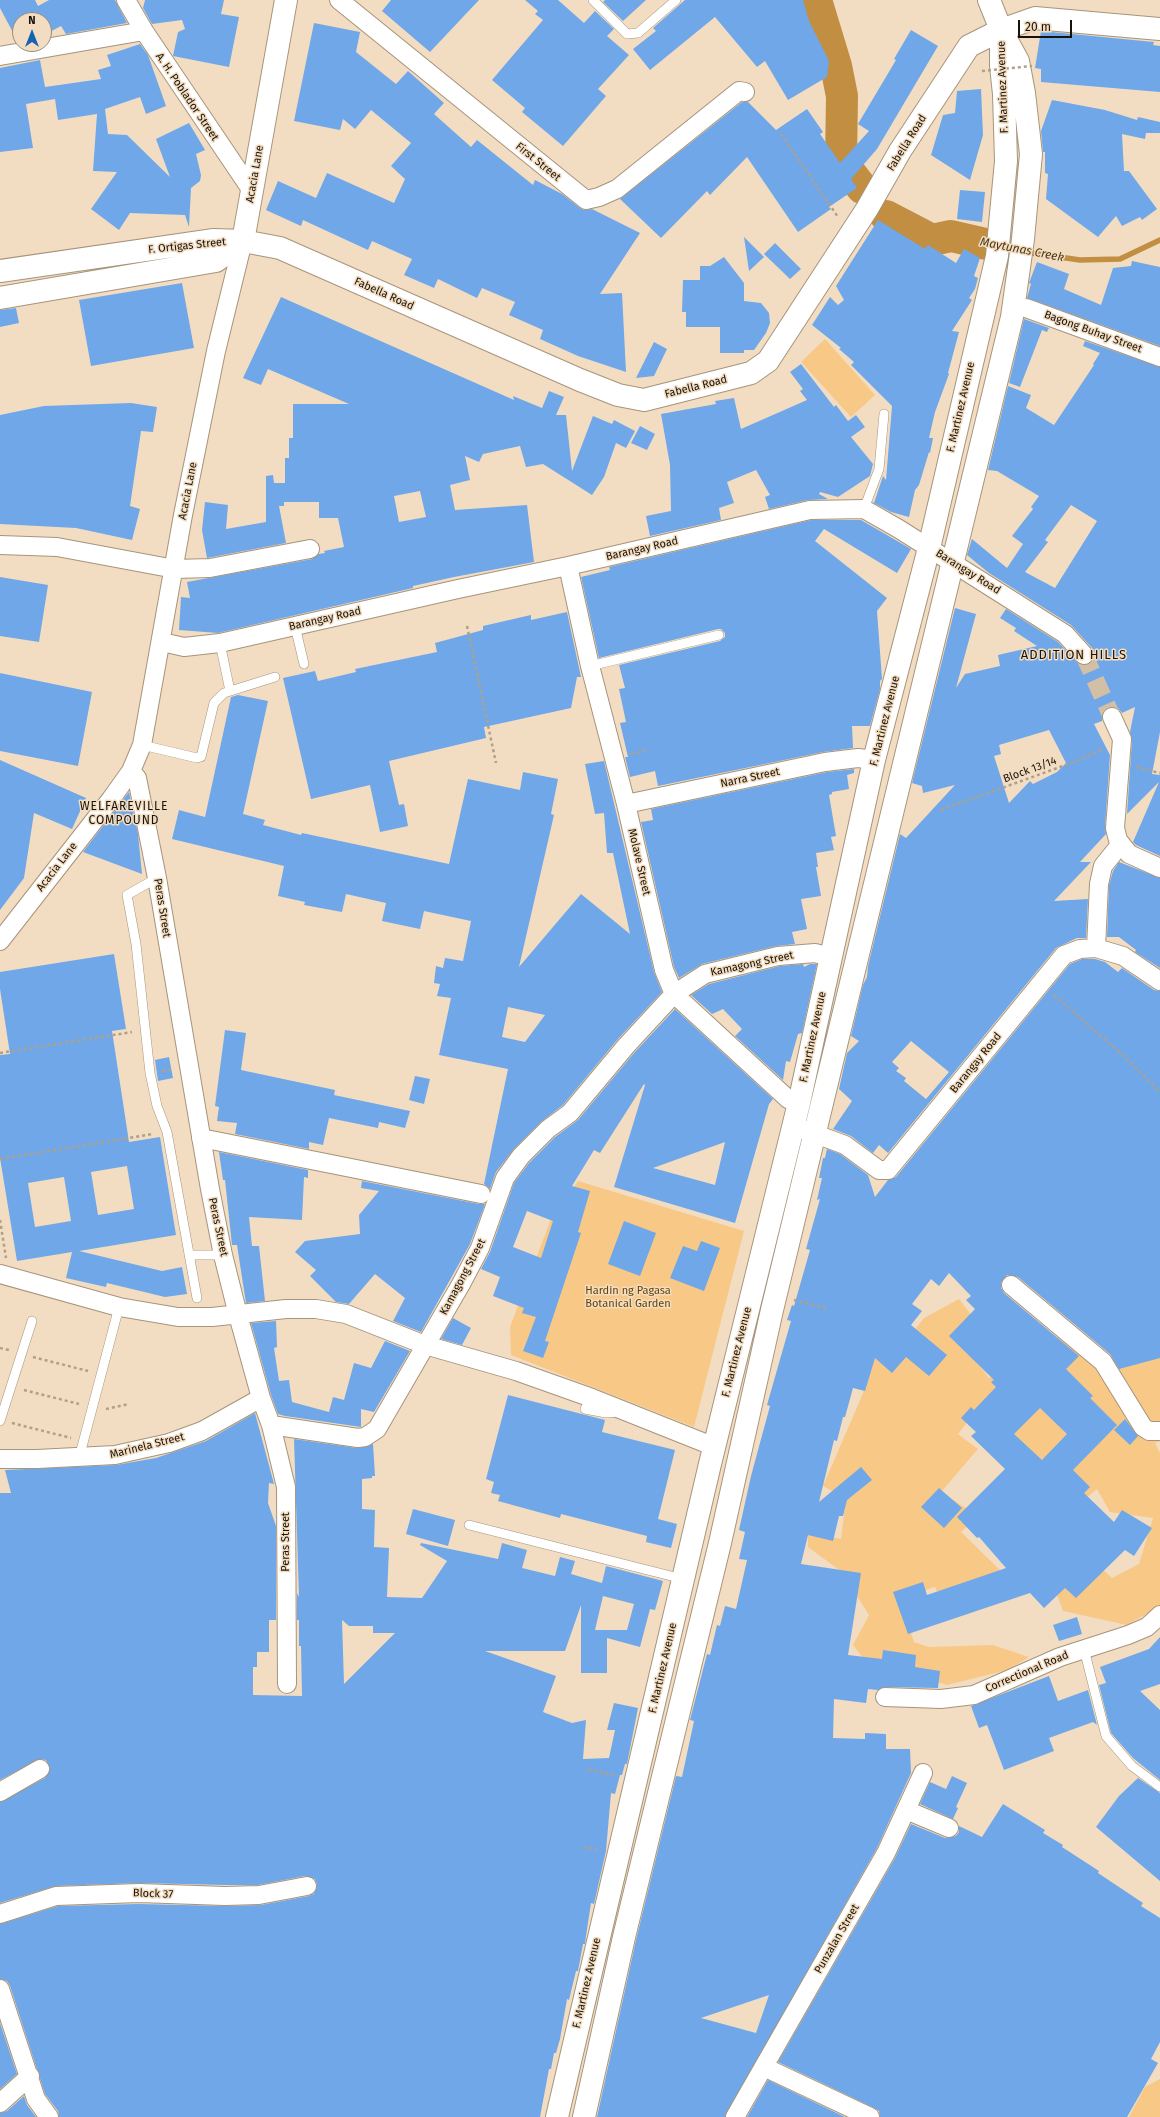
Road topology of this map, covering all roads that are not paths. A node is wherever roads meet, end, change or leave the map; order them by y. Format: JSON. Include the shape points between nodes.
{"nodes":[{"id":1,"x":126,"y":0,"type":"edge"},
{"id":2,"x":286,"y":0,"type":"edge"},
{"id":3,"x":339,"y":0,"type":"edge"},
{"id":4,"x":592,"y":0,"type":"edge"},
{"id":5,"x":676,"y":0,"type":"edge"},
{"id":6,"x":989,"y":0,"type":"edge"},
{"id":7,"x":1160,"y":29,"type":"edge"},
{"id":8,"x":1001,"y":30,"type":"junction"},
{"id":9,"x":144,"y":32,"type":"junction"},
{"id":10,"x":0,"y":56,"type":"edge"},
{"id":11,"x":745,"y":92,"type":"dead end"},
{"id":12,"x":252,"y":191,"type":"junction"},
{"id":13,"x":243,"y":241,"type":"junction"},
{"id":14,"x":215,"y":251,"type":"junction"},
{"id":15,"x":0,"y":271,"type":"edge"},
{"id":16,"x":0,"y":298,"type":"edge"},
{"id":17,"x":1026,"y":308,"type":"dead end"},
{"id":18,"x":1160,"y":357,"type":"edge"},
{"id":19,"x":884,"y":414,"type":"dead end"},
{"id":20,"x":864,"y":510,"type":"junction"},
{"id":21,"x":0,"y":545,"type":"edge"},
{"id":22,"x":929,"y":548,"type":"junction"},
{"id":23,"x":310,"y":550,"type":"dead end"},
{"id":24,"x":952,"y":561,"type":"junction"},
{"id":25,"x":568,"y":566,"type":"junction"},
{"id":26,"x":175,"y":569,"type":"junction"},
{"id":27,"x":295,"y":626,"type":"junction"},
{"id":28,"x":719,"y":634,"type":"dead end"},
{"id":29,"x":162,"y":642,"type":"junction"},
{"id":30,"x":220,"y":643,"type":"junction"},
{"id":31,"x":1084,"y":655,"type":"tunnel mouth"},
{"id":32,"x":304,"y":664,"type":"dead end"},
{"id":33,"x":590,"y":666,"type":"junction"},
{"id":34,"x":275,"y":677,"type":"dead end"},
{"id":35,"x":230,"y":691,"type":"junction"},
{"id":36,"x":1112,"y":717,"type":"tunnel mouth"},
{"id":37,"x":142,"y":745,"type":"junction"},
{"id":38,"x":874,"y":760,"type":"junction"},
{"id":39,"x":131,"y":771,"type":"junction"},
{"id":40,"x":626,"y":804,"type":"junction"},
{"id":41,"x":1120,"y":845,"type":"junction"},
{"id":42,"x":1160,"y":868,"type":"edge"},
{"id":43,"x":158,"y":878,"type":"junction"},
{"id":44,"x":0,"y":941,"type":"edge"},
{"id":45,"x":1096,"y":948,"type":"junction"},
{"id":46,"x":830,"y":957,"type":"junction"},
{"id":47,"x":1160,"y":981,"type":"edge"},
{"id":48,"x":674,"y":994,"type":"junction"},
{"id":49,"x":799,"y":1103,"type":"junction"},
{"id":50,"x":793,"y":1125,"type":"junction"},
{"id":51,"x":815,"y":1134,"type":"junction"},
{"id":52,"x":201,"y":1138,"type":"junction"},
{"id":53,"x":481,"y":1194,"type":"dead end"},
{"id":54,"x":190,"y":1255,"type":"junction"},
{"id":55,"x":224,"y":1255,"type":"junction"},
{"id":56,"x":3,"y":1268,"type":"edge"},
{"id":57,"x":1011,"y":1285,"type":"dead end"},
{"id":58,"x":197,"y":1298,"type":"dead end"},
{"id":59,"x":118,"y":1307,"type":"junction"},
{"id":60,"x":238,"y":1315,"type":"junction"},
{"id":61,"x":32,"y":1321,"type":"dead end"},
{"id":62,"x":425,"y":1345,"type":"junction"},
{"id":63,"x":261,"y":1398,"type":"junction"},
{"id":64,"x":0,"y":1421,"type":"edge"},
{"id":65,"x":271,"y":1425,"type":"junction"},
{"id":66,"x":1160,"y":1431,"type":"edge"},
{"id":67,"x":716,"y":1441,"type":"junction"},
{"id":68,"x":742,"y":1441,"type":"junction"},
{"id":69,"x":82,"y":1450,"type":"junction"},
{"id":70,"x":0,"y":1459,"type":"edge"},
{"id":71,"x":469,"y":1525,"type":"dead end"},
{"id":72,"x":683,"y":1579,"type":"junction"},
{"id":73,"x":1160,"y":1615,"type":"edge"},
{"id":74,"x":1084,"y":1649,"type":"junction"},
{"id":75,"x":287,"y":1684,"type":"dead end"},
{"id":76,"x":885,"y":1697,"type":"dead end"},
{"id":77,"x":40,"y":1769,"type":"dead end"},
{"id":78,"x":923,"y":1773,"type":"dead end"},
{"id":79,"x":1160,"y":1787,"type":"edge"},
{"id":80,"x":0,"y":1792,"type":"edge"},
{"id":81,"x":906,"y":1810,"type":"junction"},
{"id":82,"x":949,"y":1828,"type":"dead end"},
{"id":83,"x":307,"y":1886,"type":"dead end"},
{"id":84,"x":0,"y":1914,"type":"edge"},
{"id":85,"x":0,"y":1989,"type":"edge"},
{"id":86,"x":764,"y":2067,"type":"junction"},
{"id":87,"x":30,"y":2076,"type":"junction"},
{"id":88,"x":0,"y":2103,"type":"edge"},
{"id":89,"x":49,"y":2117,"type":"edge"},
{"id":90,"x":557,"y":2117,"type":"edge"},
{"id":91,"x":584,"y":2117,"type":"edge"},
{"id":92,"x":735,"y":2117,"type":"edge"},
{"id":93,"x":870,"y":2117,"type":"edge"}],
"edges":[{"from":1,"to":9,"type":"street","name":"A. H. Poblador Street"},
{"from":2,"to":12,"type":"main road","name":"Acacia Lane"},
{"from":3,"to":11,"type":"street","name":"First Street","via":[[586,200],[617,188],[739,92]]},
{"from":4,"to":5,"type":"lane","via":[[627,34],[638,33]]},
{"from":6,"to":8,"type":"main road"},
{"from":7,"to":8,"type":"main road","name":"Fabella Road","via":[[1035,18]]},
{"from":8,"to":13,"type":"main road","name":"Fabella Road","via":[[969,46],[768,361],[751,373],[644,400],[618,394],[580,380],[280,248]]},
{"from":8,"to":22,"type":"main road","name":"F. Martinez Avenue","via":[[1006,161],[997,256]]},
{"from":8,"to":24,"type":"main road","name":"F. Martinez Avenue","via":[[1018,61],[1032,154],[1012,318]]},
{"from":9,"to":10,"type":"street"},
{"from":9,"to":12,"type":"street","name":"A. H. Poblador Street"},
{"from":12,"to":13,"type":"main road","name":"Acacia Lane"},
{"from":13,"to":14,"type":"main road","name":"F. Ortigas Street"},
{"from":13,"to":26,"type":"street","name":"Acacia Lane","via":[[216,351],[183,515]]},
{"from":14,"to":15,"type":"main road","name":"F. Ortigas Street"},
{"from":14,"to":16,"type":"main road","name":"F. Ortigas Street"},
{"from":17,"to":18,"type":"street","name":"Bagong Buhay Street"},
{"from":19,"to":20,"type":"lane","via":[[879,469]]},
{"from":20,"to":22,"type":"street","name":"Barangay Road"},
{"from":20,"to":25,"type":"street","name":"Barangay Road","via":[[810,510]]},
{"from":21,"to":26,"type":"street","via":[[57,547]]},
{"from":22,"to":24,"type":"street","name":"Barangay Road"},
{"from":22,"to":38,"type":"main road","name":"F. Martinez Avenue"},
{"from":23,"to":26,"type":"street","via":[[210,568]]},
{"from":24,"to":31,"type":"street","name":"Barangay Road","via":[[1065,634]]},
{"from":24,"to":51,"type":"main road","name":"F. Martinez Avenue"},
{"from":25,"to":27,"type":"street","name":"Barangay Road"},
{"from":25,"to":33,"type":"street","name":"Molave Street"},
{"from":26,"to":29,"type":"street","name":"Acacia Lane"},
{"from":27,"to":30,"type":"street","name":"Barangay Road"},
{"from":27,"to":32,"type":"lane"},
{"from":28,"to":33,"type":"lane"},
{"from":29,"to":30,"type":"street","name":"Barangay Road","via":[[184,647]]},
{"from":29,"to":37,"type":"street","name":"Acacia Lane"},
{"from":30,"to":35,"type":"lane"},
{"from":33,"to":40,"type":"street","name":"Molave Street"},
{"from":34,"to":35,"type":"lane"},
{"from":35,"to":37,"type":"lane","via":[[214,703],[201,757]]},
{"from":36,"to":41,"type":"street","via":[[1122,739],[1115,828]]},
{"from":37,"to":39,"type":"street","name":"Acacia Lane"},
{"from":38,"to":40,"type":"street","name":"Narra Street","via":[[858,758],[825,762]]},
{"from":38,"to":46,"type":"main road","name":"F. Martinez Avenue"},
{"from":39,"to":43,"type":"street","name":"Peras Street","via":[[137,778]]},
{"from":39,"to":44,"type":"street","name":"Acacia Lane"},
{"from":40,"to":48,"type":"street","name":"Molave Street","via":[[664,970]]},
{"from":41,"to":42,"type":"street","via":[[1129,854]]},
{"from":41,"to":45,"type":"street","via":[[1103,866],[1099,884]]},
{"from":43,"to":52,"type":"street","name":"Peras Street"},
{"from":43,"to":54,"type":"lane","via":[[127,895],[136,944],[150,1073],[157,1106],[167,1132]]},
{"from":45,"to":47,"type":"street","name":"Barangay Road","via":[[1123,956]]},
{"from":45,"to":51,"type":"street","name":"Barangay Road","via":[[1080,949],[1064,955],[888,1170],[879,1170],[844,1145]]},
{"from":46,"to":48,"type":"street","name":"Kamagong Street","via":[[815,953],[778,956],[705,974]]},
{"from":46,"to":49,"type":"main road","name":"F. Martinez Avenue"},
{"from":48,"to":49,"type":"street","name":"Molave Street","via":[[788,1099]]},
{"from":48,"to":62,"type":"street","name":"Kamagong Street","via":[[570,1112],[548,1129],[505,1178],[480,1248]]},
{"from":49,"to":50,"type":"main road","name":"F. Martinez Avenue"},
{"from":50,"to":51,"type":"street","name":"Barangay Road"},
{"from":50,"to":67,"type":"main road","name":"F. Martinez Avenue"},
{"from":51,"to":68,"type":"main road","name":"F. Martinez Avenue"},
{"from":52,"to":53,"type":"street"},
{"from":52,"to":55,"type":"street","name":"Peras Street"},
{"from":54,"to":55,"type":"lane"},
{"from":54,"to":58,"type":"lane"},
{"from":55,"to":60,"type":"street","name":"Peras Street"},
{"from":56,"to":59,"type":"street"},
{"from":57,"to":66,"type":"street","via":[[1103,1362],[1143,1427],[1149,1431]]},
{"from":59,"to":60,"type":"street","via":[[178,1317]]},
{"from":59,"to":69,"type":"lane"},
{"from":60,"to":62,"type":"street","via":[[286,1309],[316,1309],[346,1314]]},
{"from":60,"to":63,"type":"street","name":"Peras Street"},
{"from":61,"to":64,"type":"lane"},
{"from":62,"to":65,"type":"street","name":"Kamagong Street","via":[[377,1429],[372,1433],[358,1438]]},
{"from":62,"to":67,"type":"street","via":[[516,1371]]},
{"from":63,"to":65,"type":"street","name":"Peras Street"},
{"from":63,"to":69,"type":"street","name":"Marinela Street","via":[[202,1431],[168,1443],[115,1455]]},
{"from":65,"to":75,"type":"street","name":"Peras Street","via":[[286,1487]]},
{"from":67,"to":68,"type":"main road"},
{"from":67,"to":72,"type":"main road","name":"F. Martinez Avenue"},
{"from":68,"to":91,"type":"main road","name":"F. Martinez Avenue","via":[[720,1543],[624,1937]]},
{"from":69,"to":70,"type":"street","name":"Marinela Street"},
{"from":71,"to":72,"type":"lane"},
{"from":72,"to":90,"type":"main road","name":"F. Martinez Avenue"},
{"from":73,"to":74,"type":"street","name":"Correctional Road","via":[[1148,1627]]},
{"from":74,"to":76,"type":"street","name":"Correctional Road","via":[[974,1695],[941,1700]]},
{"from":74,"to":79,"type":"lane","via":[[1106,1736],[1132,1766]]},
{"from":77,"to":80,"type":"street"},
{"from":78,"to":81,"type":"street","name":"Punzalan Street"},
{"from":81,"to":82,"type":"street"},
{"from":81,"to":86,"type":"street","name":"Punzalan Street","via":[[886,1853]]},
{"from":83,"to":84,"type":"street","name":"Block 37","via":[[259,1895],[139,1893],[56,1896]]},
{"from":85,"to":87,"type":"street"},
{"from":86,"to":92,"type":"street","name":"Punzalan Street"},
{"from":86,"to":93,"type":"street"},
{"from":87,"to":88,"type":"street"},
{"from":87,"to":89,"type":"street","via":[[36,2099]]}]}
